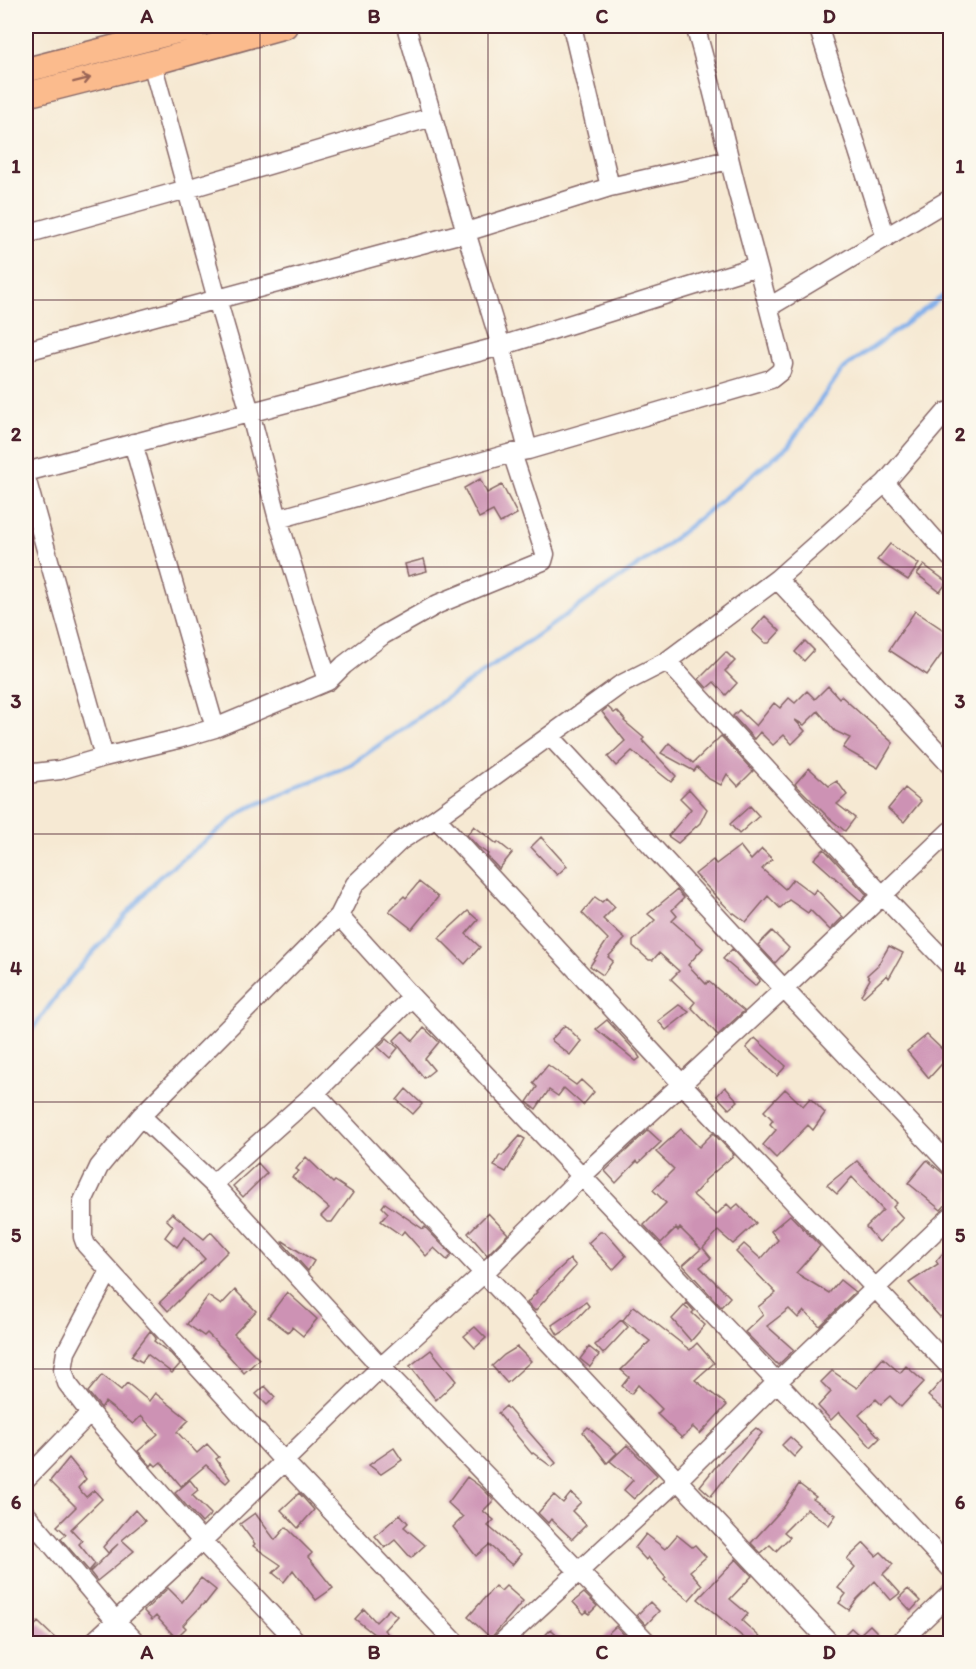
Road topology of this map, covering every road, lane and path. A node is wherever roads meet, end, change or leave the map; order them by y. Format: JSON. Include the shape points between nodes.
{"nodes":[{"id":1,"x":197,"y":26,"type":"edge"},
{"id":2,"x":285,"y":26,"type":"edge"},
{"id":3,"x":406,"y":26,"type":"edge"},
{"id":4,"x":572,"y":26,"type":"edge"},
{"id":5,"x":695,"y":26,"type":"edge"},
{"id":6,"x":818,"y":26,"type":"edge"},
{"id":7,"x":129,"y":34,"type":"edge"},
{"id":8,"x":152,"y":63,"type":"junction"},
{"id":9,"x":26,"y":69,"type":"edge"},
{"id":10,"x":26,"y":95,"type":"edge"},
{"id":11,"x":432,"y":117,"type":"junction"},
{"id":12,"x":729,"y":160,"type":"junction"},
{"id":13,"x":610,"y":187,"type":"junction"},
{"id":14,"x":187,"y":189,"type":"junction"},
{"id":15,"x":951,"y":200,"type":"edge"},
{"id":16,"x":466,"y":232,"type":"junction"},
{"id":17,"x":26,"y":234,"type":"edge"},
{"id":18,"x":886,"y":238,"type":"junction"},
{"id":19,"x":757,"y":266,"type":"junction"},
{"id":20,"x":217,"y":299,"type":"junction"},
{"id":21,"x":769,"y":307,"type":"junction"},
{"id":22,"x":501,"y":346,"type":"junction"},
{"id":23,"x":26,"y":351,"type":"edge"},
{"id":24,"x":250,"y":412,"type":"junction"},
{"id":25,"x":949,"y":412,"type":"edge"},
{"id":26,"x":134,"y":443,"type":"junction"},
{"id":27,"x":520,"y":451,"type":"junction"},
{"id":28,"x":26,"y":472,"type":"edge"},
{"id":29,"x":26,"y":478,"type":"edge"},
{"id":30,"x":885,"y":483,"type":"junction"},
{"id":31,"x":278,"y":519,"type":"junction"},
{"id":32,"x":951,"y":557,"type":"edge"},
{"id":33,"x":777,"y":579,"type":"junction"},
{"id":34,"x":667,"y":660,"type":"junction"},
{"id":35,"x":328,"y":681,"type":"junction"},
{"id":36,"x":215,"y":728,"type":"junction"},
{"id":37,"x":550,"y":736,"type":"junction"},
{"id":38,"x":104,"y":757,"type":"junction"},
{"id":39,"x":951,"y":765,"type":"edge"},
{"id":40,"x":26,"y":774,"type":"edge"},
{"id":41,"x":436,"y":818,"type":"junction"},
{"id":42,"x":951,"y":831,"type":"edge"},
{"id":43,"x":882,"y":895,"type":"junction"},
{"id":44,"x":339,"y":916,"type":"junction"},
{"id":45,"x":951,"y":966,"type":"edge"},
{"id":46,"x":784,"y":989,"type":"junction"},
{"id":47,"x":412,"y":997,"type":"junction"},
{"id":48,"x":682,"y":1084,"type":"junction"},
{"id":49,"x":315,"y":1093,"type":"junction"},
{"id":50,"x":141,"y":1116,"type":"junction"},
{"id":51,"x":951,"y":1165,"type":"edge"},
{"id":52,"x":581,"y":1177,"type":"junction"},
{"id":53,"x":213,"y":1184,"type":"junction"},
{"id":54,"x":951,"y":1217,"type":"edge"},
{"id":55,"x":109,"y":1271,"type":"junction"},
{"id":56,"x":484,"y":1273,"type":"junction"},
{"id":57,"x":876,"y":1287,"type":"junction"},
{"id":58,"x":381,"y":1367,"type":"junction"},
{"id":59,"x":951,"y":1367,"type":"edge"},
{"id":60,"x":777,"y":1382,"type":"junction"},
{"id":61,"x":90,"y":1413,"type":"junction"},
{"id":62,"x":283,"y":1460,"type":"junction"},
{"id":63,"x":26,"y":1479,"type":"edge"},
{"id":64,"x":678,"y":1480,"type":"junction"},
{"id":65,"x":26,"y":1514,"type":"edge"},
{"id":66,"x":202,"y":1540,"type":"junction"},
{"id":67,"x":951,"y":1568,"type":"edge"},
{"id":68,"x":579,"y":1571,"type":"junction"},
{"id":69,"x":951,"y":1594,"type":"edge"},
{"id":70,"x":115,"y":1620,"type":"junction"},
{"id":71,"x":91,"y":1644,"type":"edge"},
{"id":72,"x":138,"y":1644,"type":"edge"},
{"id":73,"x":299,"y":1644,"type":"edge"},
{"id":74,"x":457,"y":1644,"type":"edge"},
{"id":75,"x":500,"y":1644,"type":"edge"},
{"id":76,"x":649,"y":1644,"type":"edge"},
{"id":77,"x":831,"y":1644,"type":"edge"},
{"id":78,"x":898,"y":1644,"type":"edge"}],
"edges":[{"from":1,"to":7,"type":"main road"},
{"from":2,"to":8,"type":"main road"},
{"from":3,"to":11,"type":"street"},
{"from":4,"to":13,"type":"street"},
{"from":5,"to":12,"type":"street"},
{"from":6,"to":18,"type":"street"},
{"from":7,"to":9,"type":"main road"},
{"from":10,"to":8,"type":"main road","one_way":true},
{"from":8,"to":14,"type":"street"},
{"from":11,"to":14,"type":"street"},
{"from":11,"to":16,"type":"street"},
{"from":12,"to":13,"type":"street"},
{"from":12,"to":19,"type":"street"},
{"from":13,"to":16,"type":"street"},
{"from":14,"to":17,"type":"street"},
{"from":14,"to":20,"type":"street"},
{"from":15,"to":18,"type":"street"},
{"from":16,"to":20,"type":"street"},
{"from":16,"to":22,"type":"street"},
{"from":18,"to":21,"type":"street"},
{"from":19,"to":21,"type":"street"},
{"from":19,"to":22,"type":"street"},
{"from":20,"to":23,"type":"street"},
{"from":20,"to":24,"type":"street"},
{"from":21,"to":27,"type":"street","via":[[783,364],[771,379]]},
{"from":22,"to":24,"type":"street"},
{"from":22,"to":27,"type":"street"},
{"from":24,"to":26,"type":"street"},
{"from":24,"to":31,"type":"street"},
{"from":25,"to":30,"type":"street"},
{"from":26,"to":28,"type":"street"},
{"from":26,"to":36,"type":"street"},
{"from":27,"to":31,"type":"street"},
{"from":27,"to":35,"type":"street","via":[[545,554],[543,561],[429,609],[383,635]]},
{"from":29,"to":38,"type":"street"},
{"from":30,"to":32,"type":"street"},
{"from":30,"to":33,"type":"street"},
{"from":31,"to":35,"type":"street"},
{"from":33,"to":34,"type":"street"},
{"from":33,"to":39,"type":"street"},
{"from":34,"to":37,"type":"street","via":[[620,685]]},
{"from":34,"to":43,"type":"street"},
{"from":35,"to":36,"type":"street"},
{"from":36,"to":38,"type":"street"},
{"from":37,"to":41,"type":"street"},
{"from":37,"to":46,"type":"street"},
{"from":38,"to":40,"type":"street","via":[[60,770]]},
{"from":41,"to":44,"type":"street","via":[[400,841],[355,884]]},
{"from":41,"to":48,"type":"street"},
{"from":42,"to":43,"type":"street"},
{"from":43,"to":45,"type":"street"},
{"from":43,"to":46,"type":"street"},
{"from":44,"to":47,"type":"street"},
{"from":44,"to":50,"type":"street"},
{"from":46,"to":48,"type":"street"},
{"from":46,"to":51,"type":"street"},
{"from":47,"to":49,"type":"street"},
{"from":47,"to":52,"type":"street"},
{"from":48,"to":52,"type":"street"},
{"from":48,"to":57,"type":"street"},
{"from":49,"to":53,"type":"street"},
{"from":49,"to":56,"type":"street"},
{"from":50,"to":53,"type":"street"},
{"from":50,"to":55,"type":"street","via":[[99,1167],[84,1202],[83,1238]]},
{"from":52,"to":56,"type":"street"},
{"from":52,"to":60,"type":"street"},
{"from":53,"to":58,"type":"street"},
{"from":54,"to":57,"type":"street"},
{"from":55,"to":61,"type":"street","via":[[66,1352],[63,1370],[66,1383]]},
{"from":55,"to":62,"type":"street"},
{"from":56,"to":58,"type":"street"},
{"from":56,"to":64,"type":"street"},
{"from":57,"to":59,"type":"street"},
{"from":57,"to":60,"type":"street"},
{"from":58,"to":62,"type":"street"},
{"from":58,"to":68,"type":"street"},
{"from":60,"to":64,"type":"street"},
{"from":60,"to":67,"type":"street"},
{"from":61,"to":63,"type":"street"},
{"from":61,"to":66,"type":"street"},
{"from":62,"to":66,"type":"street"},
{"from":62,"to":74,"type":"street"},
{"from":64,"to":68,"type":"street"},
{"from":64,"to":77,"type":"street"},
{"from":65,"to":70,"type":"street"},
{"from":66,"to":70,"type":"street"},
{"from":66,"to":73,"type":"street"},
{"from":68,"to":75,"type":"street"},
{"from":68,"to":76,"type":"street"},
{"from":69,"to":78,"type":"street"},
{"from":70,"to":71,"type":"street"},
{"from":70,"to":72,"type":"street"}]}
